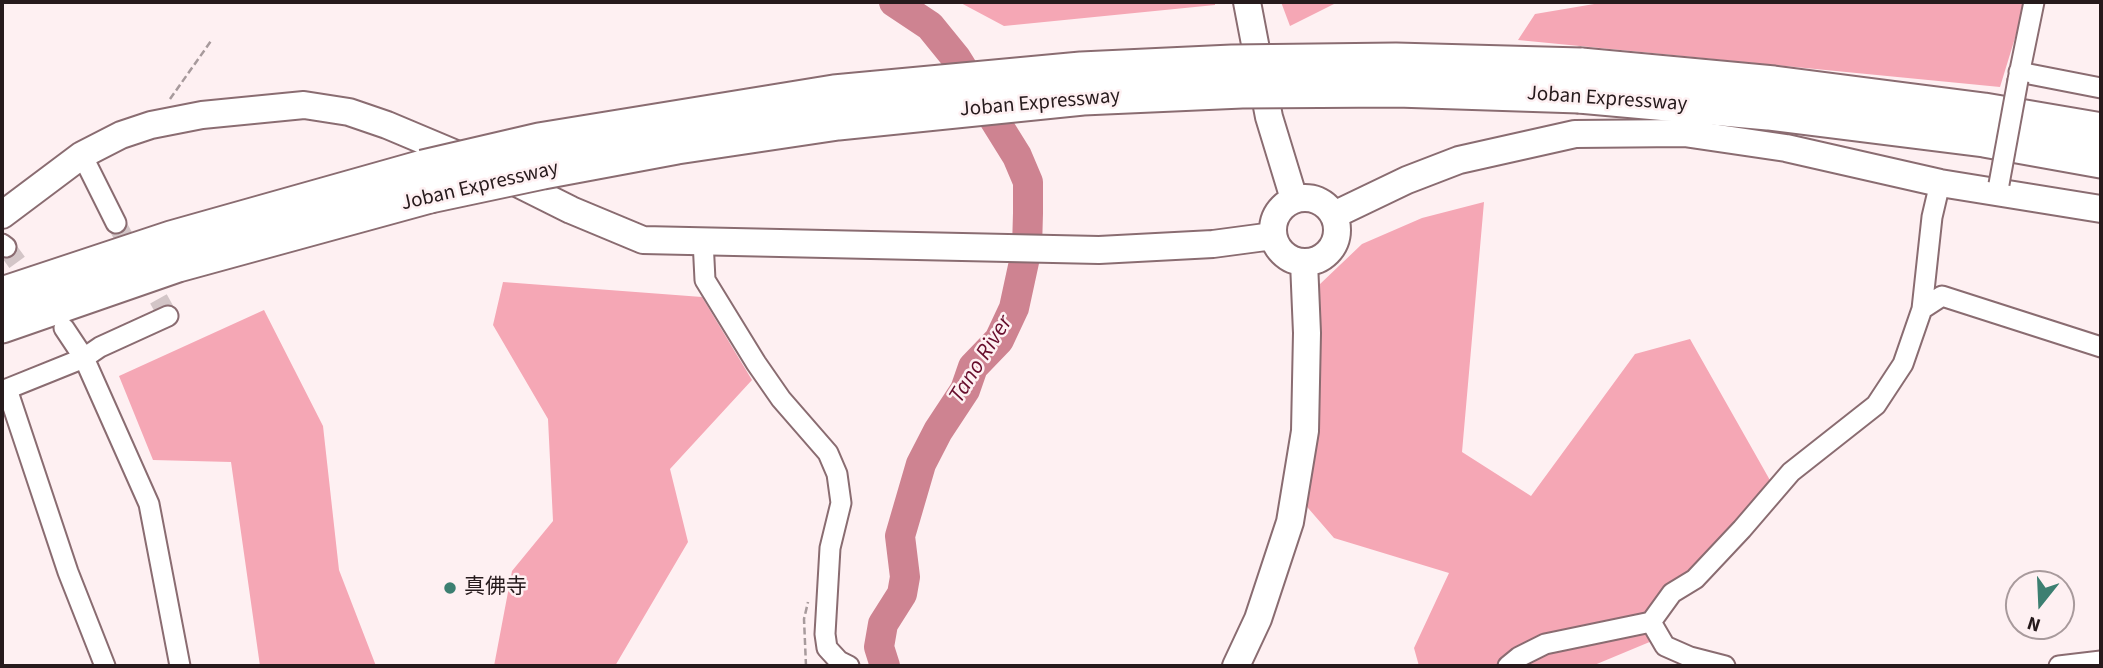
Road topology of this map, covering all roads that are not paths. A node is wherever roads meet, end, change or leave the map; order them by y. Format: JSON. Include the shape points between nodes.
{"nodes":[{"id":1,"x":1247,"y":2,"type":"edge"},
{"id":2,"x":2034,"y":2,"type":"edge"},
{"id":3,"x":2018,"y":76,"type":"junction"},
{"id":4,"x":1580,"y":81,"type":"junction"},
{"id":5,"x":2101,"y":88,"type":"edge"},
{"id":6,"x":2101,"y":130,"type":"edge"},
{"id":7,"x":82,"y":155,"type":"junction"},
{"id":8,"x":2101,"y":161,"type":"edge"},
{"id":9,"x":426,"y":182,"type":"junction"},
{"id":10,"x":1940,"y":183,"type":"junction"},
{"id":11,"x":1998,"y":189,"type":"junction"},
{"id":12,"x":1294,"y":199,"type":"junction"},
{"id":13,"x":2101,"y":209,"type":"edge"},
{"id":14,"x":2,"y":215,"type":"edge"},
{"id":15,"x":1334,"y":215,"type":"junction"},
{"id":16,"x":116,"y":223,"type":"tunnel mouth"},
{"id":17,"x":1273,"y":236,"type":"junction"},
{"id":18,"x":702,"y":240,"type":"junction"},
{"id":19,"x":1304,"y":262,"type":"junction"},
{"id":20,"x":2,"y":293,"type":"edge"},
{"id":21,"x":1922,"y":309,"type":"junction"},
{"id":22,"x":168,"y":316,"type":"dead end"},
{"id":23,"x":2,"y":326,"type":"edge"},
{"id":24,"x":65,"y":328,"type":"dead end"},
{"id":25,"x":2101,"y":348,"type":"edge"},
{"id":26,"x":84,"y":358,"type":"junction"},
{"id":27,"x":5,"y":390,"type":"edge"},
{"id":28,"x":1651,"y":622,"type":"junction"},
{"id":29,"x":2101,"y":661,"type":"edge"},
{"id":30,"x":106,"y":666,"type":"edge"},
{"id":31,"x":180,"y":666,"type":"edge"},
{"id":32,"x":849,"y":666,"type":"edge"},
{"id":33,"x":1236,"y":666,"type":"edge"},
{"id":34,"x":1508,"y":666,"type":"edge"},
{"id":35,"x":1725,"y":666,"type":"edge"},
{"id":36,"x":2059,"y":666,"type":"edge"}],
"edges":[{"from":1,"to":12,"type":"street","via":[[1269,117]]},
{"from":2,"to":3,"type":"street"},
{"from":3,"to":5,"type":"street"},
{"from":3,"to":11,"type":"street","bridge":true},
{"from":4,"to":6,"type":"highway","name":"Joban Expressway","via":[[1787,85]]},
{"from":4,"to":8,"type":"highway","name":"Joban Expressway"},
{"from":4,"to":9,"type":"highway","name":"Joban Expressway","bridge":true,"via":[[1396,60],[1081,69],[834,92],[539,140]]},
{"from":7,"to":14,"type":"street"},
{"from":7,"to":16,"type":"street"},
{"from":7,"to":18,"type":"street","via":[[151,125],[304,105],[349,112],[387,125],[643,240]]},
{"from":9,"to":20,"type":"highway","name":"Joban Expressway","via":[[171,238]]},
{"from":9,"to":23,"type":"highway","name":"Joban Expressway"},
{"from":10,"to":11,"type":"street"},
{"from":10,"to":15,"type":"street","via":[[1786,148],[1684,133],[1575,134],[1459,160]]},
{"from":10,"to":21,"type":"street"},
{"from":11,"to":13,"type":"street"},
{"from":12,"to":15,"type":"street","via":[[1312,198]]},
{"from":12,"to":17,"type":"street","via":[[1274,218]]},
{"from":15,"to":19,"type":"street","via":[[1336,234],[1329,251]]},
{"from":17,"to":18,"type":"street","via":[[1213,244],[1079,249]]},
{"from":17,"to":19,"type":"street","via":[[1287,257]]},
{"from":18,"to":32,"type":"street","via":[[705,280],[756,363],[828,453],[838,474],[841,503],[830,548],[825,634],[827,649]]},
{"from":19,"to":33,"type":"street","via":[[1305,431],[1290,522],[1258,619]]},
{"from":21,"to":25,"type":"street","via":[[1942,296]]},
{"from":21,"to":28,"type":"street","via":[[1903,364],[1876,405],[1791,472],[1695,579],[1672,593]]},
{"from":22,"to":26,"type":"street"},
{"from":24,"to":26,"type":"street"},
{"from":26,"to":27,"type":"street"},
{"from":26,"to":31,"type":"street","via":[[149,504]]},
{"from":27,"to":30,"type":"street"},
{"from":28,"to":34,"type":"street","via":[[1545,645]]},
{"from":28,"to":35,"type":"street","via":[[1665,646]]},
{"from":29,"to":36,"type":"street"}]}
